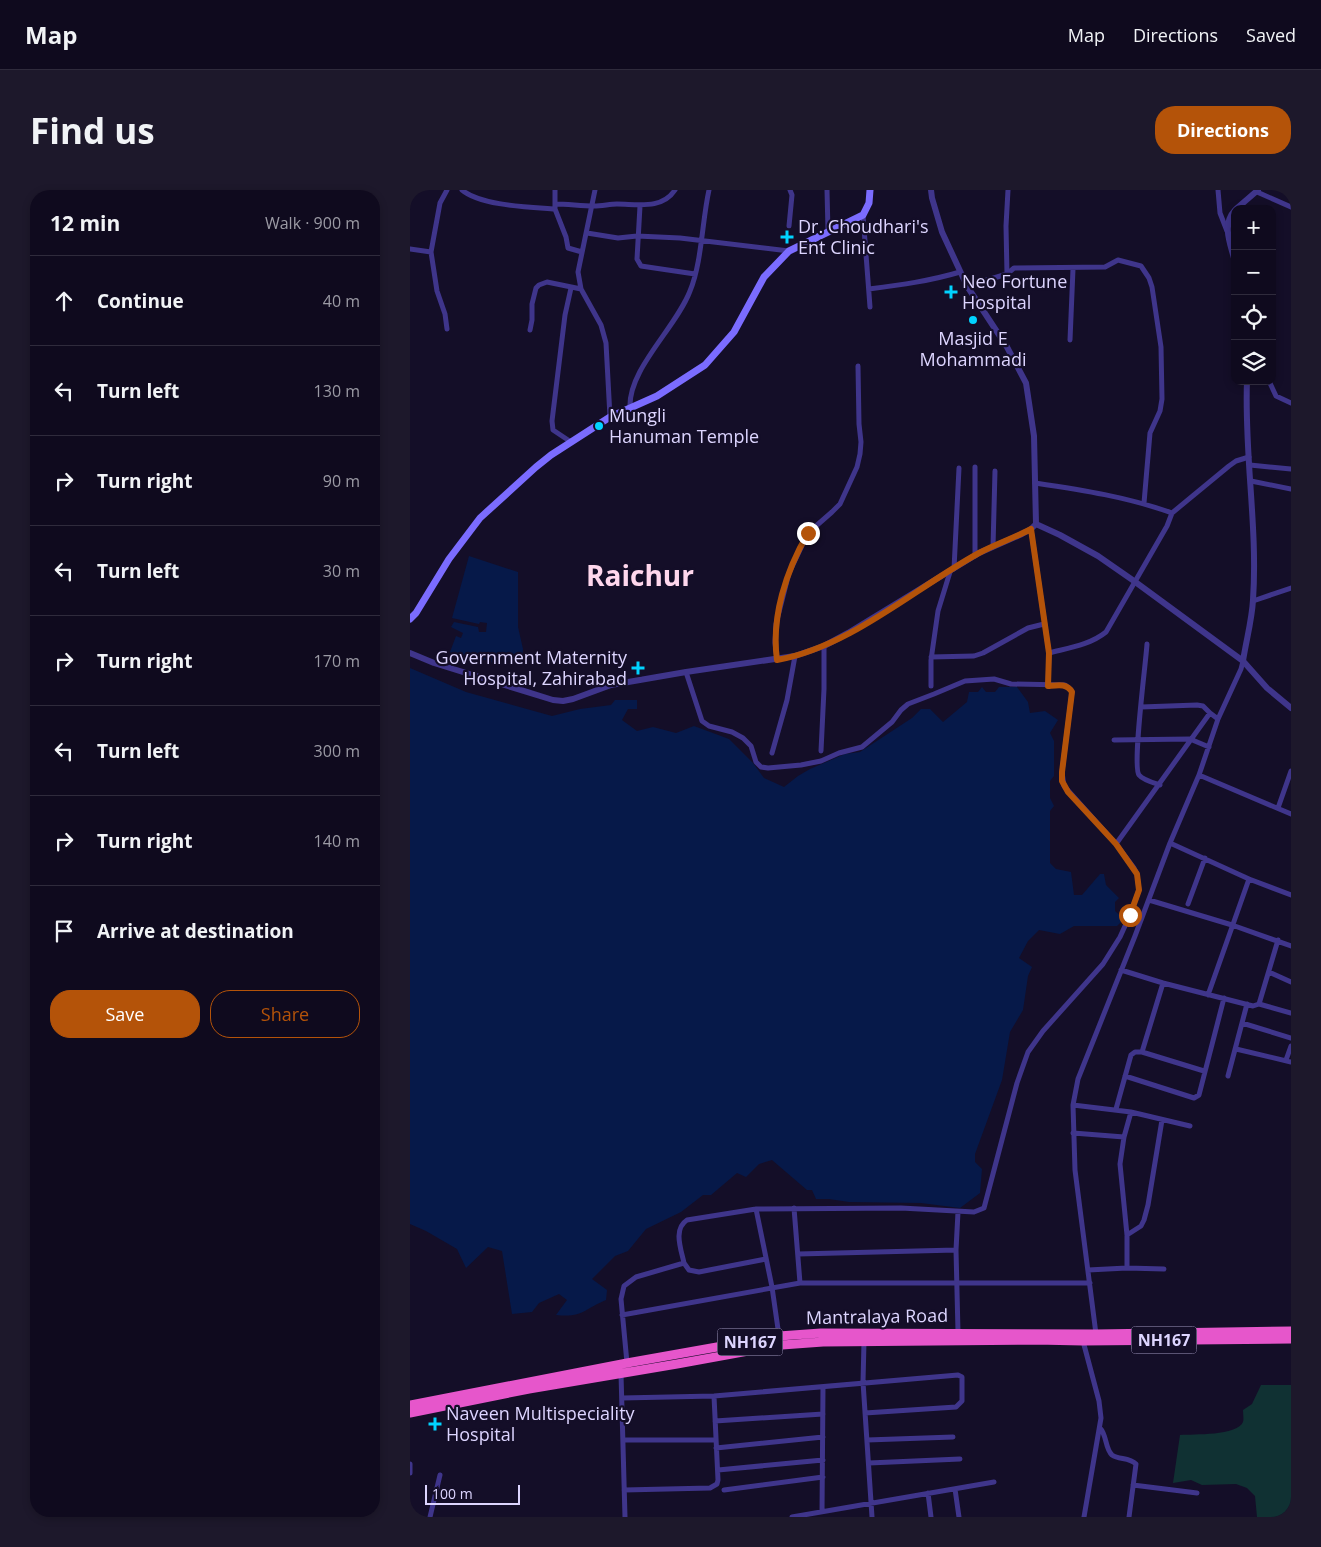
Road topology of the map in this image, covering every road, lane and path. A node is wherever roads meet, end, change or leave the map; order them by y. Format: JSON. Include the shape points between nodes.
{"nodes":[{"id":1,"x":447,"y":190,"type":"edge"},
{"id":2,"x":462,"y":190,"type":"edge"},
{"id":3,"x":555,"y":190,"type":"edge"},
{"id":4,"x":595,"y":190,"type":"edge"},
{"id":5,"x":675,"y":190,"type":"edge"},
{"id":6,"x":709,"y":190,"type":"edge"},
{"id":7,"x":790,"y":190,"type":"edge"},
{"id":8,"x":828,"y":190,"type":"edge"},
{"id":9,"x":870,"y":190,"type":"edge"},
{"id":10,"x":932,"y":190,"type":"edge"},
{"id":11,"x":1008,"y":190,"type":"edge"},
{"id":12,"x":1218,"y":190,"type":"edge"},
{"id":13,"x":1258,"y":191,"type":"edge"},
{"id":14,"x":1240,"y":205,"type":"edge"},
{"id":15,"x":555,"y":206,"type":"junction"},
{"id":16,"x":593,"y":206,"type":"junction"},
{"id":17,"x":640,"y":206,"type":"junction"},
{"id":18,"x":1291,"y":207,"type":"edge"},
{"id":19,"x":1231,"y":214,"type":"edge"},
{"id":20,"x":863,"y":215,"type":"junction"},
{"id":21,"x":789,"y":226,"type":"dead end"},
{"id":22,"x":828,"y":231,"type":"junction"},
{"id":23,"x":1227,"y":232,"type":"junction"},
{"id":24,"x":587,"y":233,"type":"junction"},
{"id":25,"x":637,"y":236,"type":"junction"},
{"id":26,"x":700,"y":241,"type":"junction"},
{"id":27,"x":410,"y":249,"type":"edge"},
{"id":28,"x":1232,"y":250,"type":"edge"},
{"id":29,"x":789,"y":251,"type":"junction"},
{"id":30,"x":431,"y":252,"type":"junction"},
{"id":31,"x":582,"y":252,"type":"junction"},
{"id":32,"x":1073,"y":269,"type":"junction"},
{"id":33,"x":960,"y":272,"type":"junction"},
{"id":34,"x":695,"y":274,"type":"junction"},
{"id":35,"x":1007,"y":274,"type":"junction"},
{"id":36,"x":967,"y":286,"type":"junction"},
{"id":37,"x":572,"y":288,"type":"junction"},
{"id":38,"x":581,"y":289,"type":"junction"},
{"id":39,"x":869,"y":289,"type":"junction"},
{"id":40,"x":870,"y":307,"type":"dead end"},
{"id":41,"x":447,"y":329,"type":"dead end"},
{"id":42,"x":530,"y":330,"type":"dead end"},
{"id":43,"x":1070,"y":340,"type":"dead end"},
{"id":44,"x":858,"y":366,"type":"dead end"},
{"id":45,"x":1247,"y":385,"type":"edge"},
{"id":46,"x":1271,"y":385,"type":"edge"},
{"id":47,"x":1291,"y":403,"type":"edge"},
{"id":48,"x":630,"y":408,"type":"junction"},
{"id":49,"x":610,"y":417,"type":"junction"},
{"id":50,"x":571,"y":442,"type":"junction"},
{"id":51,"x":1249,"y":457,"type":"junction"},
{"id":52,"x":1250,"y":465,"type":"junction"},
{"id":53,"x":976,"y":467,"type":"dead end"},
{"id":54,"x":960,"y":468,"type":"dead end"},
{"id":55,"x":1291,"y":469,"type":"edge"},
{"id":56,"x":995,"y":471,"type":"dead end"},
{"id":57,"x":1251,"y":481,"type":"junction"},
{"id":58,"x":1035,"y":483,"type":"junction"},
{"id":59,"x":1291,"y":489,"type":"edge"},
{"id":60,"x":1144,"y":503,"type":"junction"},
{"id":61,"x":1172,"y":514,"type":"junction"},
{"id":62,"x":1033,"y":527,"type":"junction"},
{"id":63,"x":993,"y":547,"type":"junction"},
{"id":64,"x":975,"y":556,"type":"junction"},
{"id":65,"x":952,"y":570,"type":"junction"},
{"id":66,"x":1134,"y":581,"type":"junction"},
{"id":67,"x":1291,"y":588,"type":"edge"},
{"id":68,"x":1253,"y":601,"type":"junction"},
{"id":69,"x":410,"y":619,"type":"edge"},
{"id":70,"x":1044,"y":624,"type":"junction"},
{"id":71,"x":1147,"y":644,"type":"dead end"},
{"id":72,"x":824,"y":646,"type":"junction"},
{"id":73,"x":410,"y":653,"type":"edge"},
{"id":74,"x":1049,"y":653,"type":"junction"},
{"id":75,"x":795,"y":656,"type":"junction"},
{"id":76,"x":931,"y":657,"type":"junction"},
{"id":77,"x":777,"y":660,"type":"junction"},
{"id":78,"x":1242,"y":661,"type":"junction"},
{"id":79,"x":686,"y":672,"type":"junction"},
{"id":80,"x":931,"y":686,"type":"dead end"},
{"id":81,"x":1048,"y":686,"type":"junction"},
{"id":82,"x":1141,"y":707,"type":"junction"},
{"id":83,"x":1291,"y":708,"type":"edge"},
{"id":84,"x":1210,"y":713,"type":"junction"},
{"id":85,"x":1218,"y":719,"type":"junction"},
{"id":86,"x":1190,"y":739,"type":"junction"},
{"id":87,"x":1114,"y":740,"type":"dead end"},
{"id":88,"x":1138,"y":740,"type":"junction"},
{"id":89,"x":1209,"y":747,"type":"junction"},
{"id":90,"x":821,"y":751,"type":"dead end"},
{"id":91,"x":772,"y":753,"type":"dead end"},
{"id":92,"x":1291,"y":770,"type":"edge"},
{"id":93,"x":1199,"y":775,"type":"junction"},
{"id":94,"x":1160,"y":785,"type":"junction"},
{"id":95,"x":1278,"y":808,"type":"junction"},
{"id":96,"x":1291,"y":814,"type":"edge"},
{"id":97,"x":1170,"y":843,"type":"junction"},
{"id":98,"x":1116,"y":844,"type":"junction"},
{"id":99,"x":1205,"y":858,"type":"junction"},
{"id":100,"x":1249,"y":879,"type":"junction"},
{"id":101,"x":1291,"y":895,"type":"edge"},
{"id":102,"x":1149,"y":900,"type":"junction"},
{"id":103,"x":1188,"y":904,"type":"dead end"},
{"id":104,"x":1232,"y":925,"type":"junction"},
{"id":105,"x":1278,"y":940,"type":"junction"},
{"id":106,"x":1291,"y":946,"type":"edge"},
{"id":107,"x":1121,"y":970,"type":"junction"},
{"id":108,"x":1269,"y":972,"type":"junction"},
{"id":109,"x":1291,"y":982,"type":"edge"},
{"id":110,"x":1162,"y":983,"type":"junction"},
{"id":111,"x":1208,"y":995,"type":"junction"},
{"id":112,"x":1224,"y":998,"type":"junction"},
{"id":113,"x":1247,"y":1004,"type":"junction"},
{"id":114,"x":1259,"y":1004,"type":"junction"},
{"id":115,"x":1291,"y":1013,"type":"edge"},
{"id":116,"x":1242,"y":1023,"type":"junction"},
{"id":117,"x":1291,"y":1038,"type":"edge"},
{"id":118,"x":1291,"y":1046,"type":"edge"},
{"id":119,"x":1236,"y":1049,"type":"junction"},
{"id":120,"x":1142,"y":1052,"type":"junction"},
{"id":121,"x":1289,"y":1061,"type":"edge"},
{"id":122,"x":1204,"y":1071,"type":"junction"},
{"id":123,"x":1125,"y":1076,"type":"junction"},
{"id":124,"x":1228,"y":1076,"type":"dead end"},
{"id":125,"x":1073,"y":1105,"type":"junction"},
{"id":126,"x":1116,"y":1109,"type":"junction"},
{"id":127,"x":1131,"y":1112,"type":"junction"},
{"id":128,"x":1162,"y":1120,"type":"junction"},
{"id":129,"x":1190,"y":1126,"type":"dead end"},
{"id":130,"x":1073,"y":1133,"type":"junction"},
{"id":131,"x":1124,"y":1137,"type":"junction"},
{"id":132,"x":794,"y":1208,"type":"junction"},
{"id":133,"x":756,"y":1209,"type":"junction"},
{"id":134,"x":958,"y":1212,"type":"junction"},
{"id":135,"x":1127,"y":1235,"type":"junction"},
{"id":136,"x":956,"y":1250,"type":"junction"},
{"id":137,"x":798,"y":1254,"type":"junction"},
{"id":138,"x":766,"y":1259,"type":"junction"},
{"id":139,"x":684,"y":1263,"type":"junction"},
{"id":140,"x":1127,"y":1268,"type":"junction"},
{"id":141,"x":1164,"y":1269,"type":"dead end"},
{"id":142,"x":1088,"y":1270,"type":"junction"},
{"id":143,"x":800,"y":1283,"type":"junction"},
{"id":144,"x":957,"y":1283,"type":"junction"},
{"id":145,"x":1090,"y":1283,"type":"junction"},
{"id":146,"x":772,"y":1287,"type":"junction"},
{"id":147,"x":622,"y":1315,"type":"junction"},
{"id":148,"x":1291,"y":1331,"type":"edge"},
{"id":149,"x":958,"y":1332,"type":"junction"},
{"id":150,"x":779,"y":1336,"type":"junction"},
{"id":151,"x":1096,"y":1337,"type":"junction"},
{"id":152,"x":1291,"y":1339,"type":"edge"},
{"id":153,"x":1083,"y":1341,"type":"junction"},
{"id":154,"x":864,"y":1342,"type":"junction"},
{"id":155,"x":627,"y":1363,"type":"junction"},
{"id":156,"x":621,"y":1374,"type":"junction"},
{"id":157,"x":863,"y":1382,"type":"junction"},
{"id":158,"x":823,"y":1387,"type":"junction"},
{"id":159,"x":714,"y":1396,"type":"junction"},
{"id":160,"x":622,"y":1398,"type":"junction"},
{"id":161,"x":410,"y":1405,"type":"edge"},
{"id":162,"x":410,"y":1413,"type":"edge"},
{"id":163,"x":865,"y":1413,"type":"junction"},
{"id":164,"x":823,"y":1414,"type":"junction"},
{"id":165,"x":715,"y":1421,"type":"junction"},
{"id":166,"x":1100,"y":1428,"type":"junction"},
{"id":167,"x":823,"y":1437,"type":"junction"},
{"id":168,"x":953,"y":1437,"type":"dead end"},
{"id":169,"x":623,"y":1440,"type":"junction"},
{"id":170,"x":715,"y":1440,"type":"junction"},
{"id":171,"x":867,"y":1440,"type":"junction"},
{"id":172,"x":716,"y":1448,"type":"junction"},
{"id":173,"x":960,"y":1459,"type":"dead end"},
{"id":174,"x":823,"y":1460,"type":"junction"},
{"id":175,"x":869,"y":1463,"type":"junction"},
{"id":176,"x":410,"y":1464,"type":"edge"},
{"id":177,"x":718,"y":1470,"type":"junction"},
{"id":178,"x":410,"y":1473,"type":"edge"},
{"id":179,"x":440,"y":1475,"type":"dead end"},
{"id":180,"x":823,"y":1477,"type":"junction"},
{"id":181,"x":994,"y":1482,"type":"dead end"},
{"id":182,"x":1133,"y":1485,"type":"junction"},
{"id":183,"x":955,"y":1489,"type":"junction"},
{"id":184,"x":624,"y":1490,"type":"junction"},
{"id":185,"x":724,"y":1490,"type":"dead end"},
{"id":186,"x":928,"y":1493,"type":"junction"},
{"id":187,"x":1197,"y":1493,"type":"dead end"},
{"id":188,"x":871,"y":1503,"type":"junction"},
{"id":189,"x":822,"y":1512,"type":"junction"},
{"id":190,"x":430,"y":1517,"type":"edge"},
{"id":191,"x":626,"y":1517,"type":"edge"},
{"id":192,"x":792,"y":1517,"type":"edge"},
{"id":193,"x":872,"y":1517,"type":"edge"},
{"id":194,"x":931,"y":1517,"type":"edge"},
{"id":195,"x":959,"y":1517,"type":"edge"},
{"id":196,"x":1084,"y":1517,"type":"edge"},
{"id":197,"x":1128,"y":1517,"type":"edge"}],
"edges":[{"from":1,"to":30,"type":"street","via":[[440,203]]},
{"from":2,"to":15,"type":"street","via":[[480,199],[514,206]]},
{"from":3,"to":15,"type":"street"},
{"from":4,"to":16,"type":"street"},
{"from":5,"to":17,"type":"street","via":[[657,203]]},
{"from":6,"to":26,"type":"street"},
{"from":7,"to":21,"type":"street"},
{"from":8,"to":22,"type":"street"},
{"from":9,"to":20,"type":"main road","via":[[869,203]]},
{"from":10,"to":33,"type":"street","via":[[942,232]]},
{"from":11,"to":35,"type":"street"},
{"from":12,"to":23,"type":"street","via":[[1220,213]]},
{"from":13,"to":14,"type":"street"},
{"from":13,"to":18,"type":"street"},
{"from":15,"to":16,"type":"street"},
{"from":15,"to":31,"type":"street","via":[[568,248]]},
{"from":16,"to":17,"type":"street"},
{"from":16,"to":24,"type":"street"},
{"from":17,"to":25,"type":"street"},
{"from":19,"to":23,"type":"street"},
{"from":20,"to":22,"type":"main road"},
{"from":20,"to":39,"type":"street"},
{"from":22,"to":29,"type":"main road"},
{"from":23,"to":28,"type":"street"},
{"from":24,"to":25,"type":"street","via":[[618,238]]},
{"from":24,"to":31,"type":"street"},
{"from":25,"to":26,"type":"street"},
{"from":25,"to":34,"type":"street","via":[[637,259],[641,266]]},
{"from":26,"to":29,"type":"street"},
{"from":26,"to":34,"type":"street"},
{"from":27,"to":30,"type":"street"},
{"from":29,"to":48,"type":"main road","via":[[764,278],[734,332],[705,365],[657,396]]},
{"from":30,"to":41,"type":"street"},
{"from":31,"to":38,"type":"street","via":[[578,272]]},
{"from":32,"to":35,"type":"street","via":[[1023,267],[1014,268]]},
{"from":32,"to":43,"type":"street"},
{"from":32,"to":60,"type":"street","via":[[1105,267],[1118,260],[1141,266],[1149,278],[1161,347],[1162,399],[1150,433]]},
{"from":33,"to":36,"type":"street"},
{"from":33,"to":39,"type":"street","via":[[922,282]]},
{"from":34,"to":48,"type":"street","via":[[676,319],[638,375]]},
{"from":35,"to":36,"type":"street"},
{"from":36,"to":58,"type":"street","via":[[1008,347],[1026,383],[1034,436]]},
{"from":37,"to":38,"type":"street"},
{"from":37,"to":42,"type":"street","via":[[547,282],[539,285],[532,304]]},
{"from":37,"to":50,"type":"street","via":[[565,315],[552,421],[553,430]]},
{"from":38,"to":49,"type":"street","via":[[601,325],[606,343]]},
{"from":39,"to":40,"type":"street"},
{"from":44,"to":77,"type":"street","via":[[861,442],[857,467],[840,504],[808,533],[789,573],[776,624]]},
{"from":45,"to":51,"type":"street"},
{"from":46,"to":47,"type":"street","via":[[1276,396]]},
{"from":48,"to":49,"type":"main road"},
{"from":49,"to":50,"type":"main road"},
{"from":50,"to":69,"type":"main road","via":[[536,467],[480,518]]},
{"from":51,"to":52,"type":"street"},
{"from":51,"to":61,"type":"street","via":[[1229,466]]},
{"from":52,"to":55,"type":"street"},
{"from":52,"to":57,"type":"street"},
{"from":53,"to":64,"type":"street"},
{"from":54,"to":65,"type":"street"},
{"from":56,"to":63,"type":"street"},
{"from":57,"to":59,"type":"street"},
{"from":57,"to":68,"type":"street"},
{"from":58,"to":60,"type":"street"},
{"from":58,"to":62,"type":"street"},
{"from":60,"to":61,"type":"street"},
{"from":61,"to":66,"type":"street"},
{"from":62,"to":63,"type":"street"},
{"from":62,"to":66,"type":"street","via":[[1060,535]]},
{"from":62,"to":70,"type":"street"},
{"from":63,"to":64,"type":"street"},
{"from":64,"to":65,"type":"street"},
{"from":65,"to":72,"type":"street"},
{"from":65,"to":76,"type":"street","via":[[938,611]]},
{"from":66,"to":74,"type":"street","via":[[1106,632],[1098,639]]},
{"from":66,"to":78,"type":"street"},
{"from":67,"to":68,"type":"street"},
{"from":68,"to":78,"type":"street"},
{"from":70,"to":74,"type":"street"},
{"from":70,"to":76,"type":"street","via":[[1028,628],[974,656]]},
{"from":71,"to":82,"type":"street"},
{"from":72,"to":75,"type":"street"},
{"from":72,"to":90,"type":"street"},
{"from":73,"to":79,"type":"street","via":[[562,701],[611,685]]},
{"from":74,"to":81,"type":"street"},
{"from":75,"to":77,"type":"street"},
{"from":75,"to":91,"type":"street"},
{"from":76,"to":80,"type":"street"},
{"from":77,"to":79,"type":"street"},
{"from":78,"to":83,"type":"street"},
{"from":78,"to":85,"type":"street"},
{"from":79,"to":81,"type":"street","via":[[702,721],[744,738],[751,746],[756,762],[768,768],[821,761],[862,747],[908,704],[965,681],[994,679],[1012,684]]},
{"from":81,"to":98,"type":"street","via":[[1065,685],[1072,692],[1062,772],[1064,786]]},
{"from":82,"to":84,"type":"street","via":[[1197,705]]},
{"from":82,"to":88,"type":"street"},
{"from":84,"to":85,"type":"street"},
{"from":84,"to":86,"type":"street"},
{"from":85,"to":89,"type":"street"},
{"from":86,"to":88,"type":"street"},
{"from":86,"to":89,"type":"street"},
{"from":86,"to":94,"type":"street"},
{"from":87,"to":88,"type":"street"},
{"from":88,"to":94,"type":"street","via":[[1138,774]]},
{"from":89,"to":93,"type":"street"},
{"from":92,"to":95,"type":"street"},
{"from":93,"to":95,"type":"street"},
{"from":93,"to":97,"type":"street"},
{"from":94,"to":98,"type":"street"},
{"from":95,"to":96,"type":"street"},
{"from":97,"to":99,"type":"street"},
{"from":97,"to":102,"type":"street"},
{"from":98,"to":134,"type":"street","via":[[1134,868],[1139,882],[1130,915],[1103,964],[1028,1052],[984,1208]]},
{"from":99,"to":100,"type":"street"},
{"from":99,"to":103,"type":"street"},
{"from":100,"to":101,"type":"street"},
{"from":100,"to":104,"type":"street"},
{"from":102,"to":104,"type":"street"},
{"from":102,"to":107,"type":"street"},
{"from":104,"to":105,"type":"street"},
{"from":104,"to":111,"type":"street"},
{"from":105,"to":106,"type":"street"},
{"from":105,"to":108,"type":"street"},
{"from":107,"to":110,"type":"street"},
{"from":107,"to":125,"type":"street","via":[[1078,1079]]},
{"from":108,"to":109,"type":"street"},
{"from":108,"to":114,"type":"street"},
{"from":110,"to":111,"type":"street"},
{"from":110,"to":120,"type":"street"},
{"from":111,"to":112,"type":"street"},
{"from":112,"to":113,"type":"street"},
{"from":112,"to":122,"type":"street"},
{"from":113,"to":114,"type":"street"},
{"from":113,"to":116,"type":"street"},
{"from":114,"to":115,"type":"street"},
{"from":116,"to":117,"type":"street"},
{"from":116,"to":119,"type":"street"},
{"from":118,"to":121,"type":"street"},
{"from":119,"to":121,"type":"street"},
{"from":119,"to":124,"type":"street"},
{"from":120,"to":122,"type":"street"},
{"from":120,"to":123,"type":"street","via":[[1131,1055]]},
{"from":122,"to":123,"type":"street","via":[[1199,1095],[1194,1098]]},
{"from":123,"to":126,"type":"street"},
{"from":125,"to":126,"type":"street"},
{"from":125,"to":130,"type":"street"},
{"from":126,"to":127,"type":"street"},
{"from":127,"to":128,"type":"street"},
{"from":127,"to":131,"type":"street"},
{"from":128,"to":129,"type":"street"},
{"from":128,"to":135,"type":"street","via":[[1144,1220],[1141,1226]]},
{"from":130,"to":131,"type":"street"},
{"from":130,"to":142,"type":"street"},
{"from":131,"to":135,"type":"street","via":[[1120,1164]]},
{"from":132,"to":133,"type":"street"},
{"from":132,"to":134,"type":"street","via":[[901,1208]]},
{"from":132,"to":137,"type":"street"},
{"from":133,"to":138,"type":"street"},
{"from":133,"to":139,"type":"street","via":[[687,1220],[681,1224],[678,1231]]},
{"from":134,"to":136,"type":"street"},
{"from":135,"to":140,"type":"street"},
{"from":136,"to":137,"type":"street"},
{"from":136,"to":144,"type":"street"},
{"from":137,"to":143,"type":"street"},
{"from":138,"to":139,"type":"street","via":[[699,1272],[689,1270]]},
{"from":138,"to":146,"type":"street"},
{"from":139,"to":147,"type":"street","via":[[629,1281],[622,1291]]},
{"from":140,"to":141,"type":"street"},
{"from":140,"to":142,"type":"street"},
{"from":142,"to":145,"type":"street"},
{"from":143,"to":144,"type":"street"},
{"from":143,"to":146,"type":"street"},
{"from":144,"to":145,"type":"street"},
{"from":144,"to":149,"type":"street"},
{"from":145,"to":151,"type":"street"},
{"from":146,"to":147,"type":"street"},
{"from":146,"to":150,"type":"street"},
{"from":147,"to":155,"type":"street"},
{"from":148,"to":151,"type":"highway","name":"Mantralaya Road","number":"NH167"},
{"from":149,"to":150,"type":"highway","name":"Mantralaya Road","number":"NH167"},
{"from":149,"to":151,"type":"highway","name":"Mantralaya Road","number":"NH167"},
{"from":150,"to":155,"type":"highway","name":"Mantralaya Road","number":"NH167"},
{"from":151,"to":152,"type":"highway","number":"NH167"},
{"from":151,"to":153,"type":"highway","number":"NH167"},
{"from":153,"to":154,"type":"highway","name":"Mantralaya Road","number":"NH167"},
{"from":153,"to":166,"type":"street","via":[[1101,1410]]},
{"from":154,"to":156,"type":"highway","name":"Mantralaya Road","number":"NH167","via":[[782,1345]]},
{"from":154,"to":157,"type":"street"},
{"from":155,"to":161,"type":"highway","name":"Mantralaya Road","number":"NH167"},
{"from":156,"to":160,"type":"street"},
{"from":156,"to":162,"type":"highway","name":"Mantralaya Road","number":"NH167"},
{"from":157,"to":158,"type":"street"},
{"from":157,"to":163,"type":"street"},
{"from":157,"to":163,"type":"street","via":[[958,1375],[963,1380],[962,1401],[956,1407]]},
{"from":158,"to":159,"type":"street"},
{"from":158,"to":164,"type":"street"},
{"from":159,"to":160,"type":"street"},
{"from":159,"to":165,"type":"street"},
{"from":160,"to":169,"type":"street"},
{"from":163,"to":171,"type":"street"},
{"from":164,"to":165,"type":"street"},
{"from":164,"to":167,"type":"street"},
{"from":165,"to":170,"type":"street"},
{"from":166,"to":182,"type":"street","via":[[1114,1456],[1136,1464]]},
{"from":166,"to":196,"type":"street"},
{"from":167,"to":172,"type":"street"},
{"from":167,"to":174,"type":"street"},
{"from":168,"to":171,"type":"street"},
{"from":169,"to":170,"type":"street"},
{"from":169,"to":184,"type":"street"},
{"from":170,"to":172,"type":"street"},
{"from":171,"to":175,"type":"street"},
{"from":172,"to":177,"type":"street"},
{"from":173,"to":175,"type":"street"},
{"from":174,"to":177,"type":"street"},
{"from":174,"to":180,"type":"street"},
{"from":175,"to":188,"type":"street"},
{"from":176,"to":178,"type":"street"},
{"from":177,"to":184,"type":"street","via":[[717,1484],[710,1488]]},
{"from":179,"to":190,"type":"street"},
{"from":180,"to":185,"type":"street"},
{"from":180,"to":189,"type":"street"},
{"from":181,"to":183,"type":"street"},
{"from":182,"to":187,"type":"street"},
{"from":182,"to":197,"type":"street"},
{"from":183,"to":186,"type":"street"},
{"from":183,"to":195,"type":"street"},
{"from":184,"to":191,"type":"street"},
{"from":186,"to":188,"type":"street"},
{"from":186,"to":194,"type":"street"},
{"from":188,"to":189,"type":"street"},
{"from":188,"to":193,"type":"street"},
{"from":189,"to":192,"type":"street"}]}
